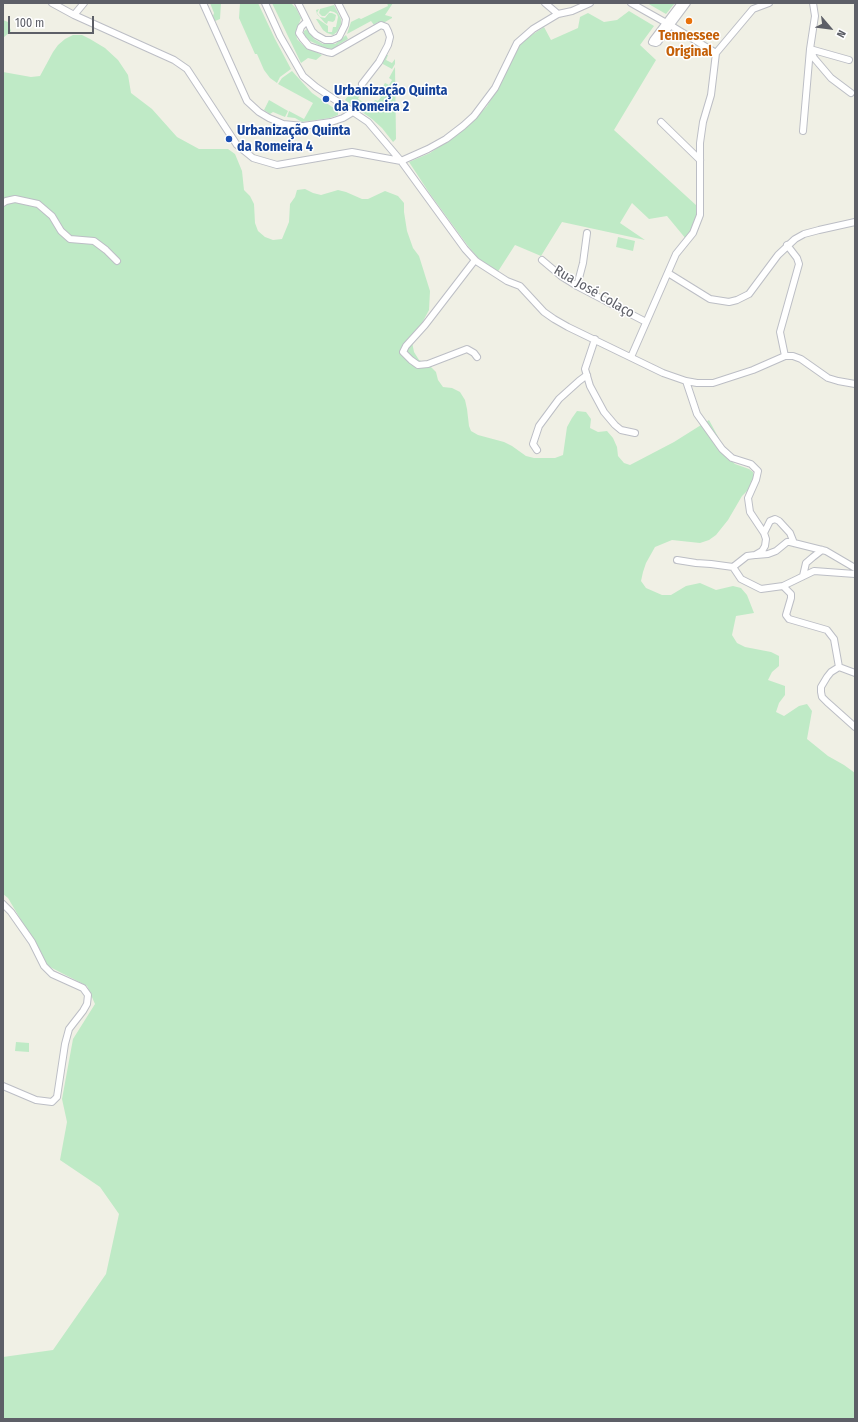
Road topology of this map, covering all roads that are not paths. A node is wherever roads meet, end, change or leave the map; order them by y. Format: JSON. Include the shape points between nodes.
{"nodes":[{"id":1,"x":52,"y":3,"type":"edge"},
{"id":2,"x":84,"y":3,"type":"edge"},
{"id":3,"x":203,"y":3,"type":"edge"},
{"id":4,"x":265,"y":3,"type":"edge"},
{"id":5,"x":298,"y":3,"type":"edge"},
{"id":6,"x":338,"y":3,"type":"edge"},
{"id":7,"x":546,"y":3,"type":"edge"},
{"id":8,"x":590,"y":3,"type":"edge"},
{"id":9,"x":632,"y":3,"type":"edge"},
{"id":10,"x":681,"y":3,"type":"edge"},
{"id":11,"x":687,"y":3,"type":"edge"},
{"id":12,"x":769,"y":3,"type":"edge"},
{"id":13,"x":813,"y":3,"type":"edge"},
{"id":14,"x":558,"y":14,"type":"junction"},
{"id":15,"x":74,"y":15,"type":"junction"},
{"id":16,"x":307,"y":21,"type":"junction"},
{"id":17,"x":668,"y":24,"type":"junction"},
{"id":18,"x":810,"y":49,"type":"junction"},
{"id":19,"x":716,"y":53,"type":"junction"},
{"id":20,"x":849,"y":60,"type":"dead end"},
{"id":21,"x":362,"y":84,"type":"dead end"},
{"id":22,"x":851,"y":93,"type":"dead end"},
{"id":23,"x":353,"y":112,"type":"junction"},
{"id":24,"x":661,"y":122,"type":"dead end"},
{"id":25,"x":803,"y":131,"type":"dead end"},
{"id":26,"x":700,"y":160,"type":"junction"},
{"id":27,"x":401,"y":161,"type":"junction"},
{"id":28,"x":3,"y":203,"type":"edge"},
{"id":29,"x":855,"y":222,"type":"edge"},
{"id":30,"x":587,"y":233,"type":"dead end"},
{"id":31,"x":787,"y":245,"type":"junction"},
{"id":32,"x":475,"y":260,"type":"junction"},
{"id":33,"x":542,"y":260,"type":"dead end"},
{"id":34,"x":117,"y":261,"type":"dead end"},
{"id":35,"x":668,"y":273,"type":"junction"},
{"id":36,"x":577,"y":286,"type":"junction"},
{"id":37,"x":646,"y":322,"type":"junction"},
{"id":38,"x":595,"y":339,"type":"junction"},
{"id":39,"x":785,"y":356,"type":"junction"},
{"id":40,"x":477,"y":357,"type":"dead end"},
{"id":41,"x":631,"y":357,"type":"junction"},
{"id":42,"x":587,"y":375,"type":"junction"},
{"id":43,"x":686,"y":381,"type":"junction"},
{"id":44,"x":855,"y":384,"type":"edge"},
{"id":45,"x":635,"y":433,"type":"dead end"},
{"id":46,"x":537,"y":450,"type":"dead end"},
{"id":47,"x":764,"y":534,"type":"junction"},
{"id":48,"x":794,"y":542,"type":"junction"},
{"id":49,"x":822,"y":550,"type":"junction"},
{"id":50,"x":755,"y":555,"type":"junction"},
{"id":51,"x":677,"y":560,"type":"dead end"},
{"id":52,"x":733,"y":567,"type":"junction"},
{"id":53,"x":855,"y":568,"type":"edge"},
{"id":54,"x":855,"y":574,"type":"edge"},
{"id":55,"x":803,"y":576,"type":"junction"},
{"id":56,"x":783,"y":586,"type":"junction"},
{"id":57,"x":839,"y":667,"type":"junction"},
{"id":58,"x":855,"y":674,"type":"edge"},
{"id":59,"x":855,"y":727,"type":"edge"},
{"id":60,"x":3,"y":904,"type":"edge"},
{"id":61,"x":3,"y":1086,"type":"edge"}],
"edges":[{"from":1,"to":15,"type":"street"},
{"from":2,"to":15,"type":"street"},
{"from":3,"to":23,"type":"street","via":[[247,101],[259,112],[283,124],[303,126],[331,122]]},
{"from":4,"to":23,"type":"street","via":[[280,36],[304,76]]},
{"from":5,"to":16,"type":"street"},
{"from":6,"to":16,"type":"street","via":[[346,19],[343,31],[338,37],[332,40],[321,38],[312,31]]},
{"from":7,"to":14,"type":"street"},
{"from":8,"to":14,"type":"street"},
{"from":9,"to":17,"type":"street"},
{"from":10,"to":17,"type":"street"},
{"from":11,"to":17,"type":"street"},
{"from":12,"to":19,"type":"street","via":[[754,10]]},
{"from":13,"to":18,"type":"street","via":[[815,16]]},
{"from":14,"to":27,"type":"street","via":[[533,29],[517,43],[495,88],[474,116],[446,139]]},
{"from":15,"to":27,"type":"street","via":[[174,60],[187,69],[237,146],[253,158],[277,164],[352,152]]},
{"from":16,"to":21,"type":"street","via":[[299,33],[303,39],[310,46],[332,53],[382,25],[386,27],[390,37],[388,45]]},
{"from":17,"to":19,"type":"street"},
{"from":18,"to":20,"type":"street"},
{"from":18,"to":22,"type":"street","via":[[823,70]]},
{"from":18,"to":25,"type":"street"},
{"from":19,"to":26,"type":"street","via":[[711,95],[703,122]]},
{"from":23,"to":27,"type":"street","via":[[368,122]]},
{"from":24,"to":26,"type":"street"},
{"from":26,"to":35,"type":"street","via":[[700,215],[693,233],[676,254]]},
{"from":27,"to":32,"type":"street"},
{"from":28,"to":34,"type":"street","via":[[16,199],[38,204],[52,216],[61,231],[70,239],[94,241]]},
{"from":29,"to":31,"type":"street","via":[[804,234]]},
{"from":30,"to":36,"type":"street"},
{"from":31,"to":35,"type":"street","via":[[749,294],[729,302],[710,299]]},
{"from":31,"to":39,"type":"street","via":[[799,264],[780,332]]},
{"from":32,"to":38,"type":"street","via":[[507,281],[520,286],[554,319]]},
{"from":32,"to":40,"type":"street","via":[[403,352],[418,365],[428,364],[467,349]]},
{"from":33,"to":36,"type":"street","name":"Rua José Colaço"},
{"from":35,"to":37,"type":"street"},
{"from":36,"to":37,"type":"street","name":"Rua José Colaço"},
{"from":37,"to":41,"type":"street"},
{"from":38,"to":41,"type":"street"},
{"from":38,"to":42,"type":"street","via":[[585,369]]},
{"from":39,"to":43,"type":"street","via":[[713,383],[697,384]]},
{"from":39,"to":44,"type":"street","via":[[801,360],[828,378]]},
{"from":41,"to":43,"type":"street"},
{"from":42,"to":45,"type":"street","via":[[604,412],[621,430]]},
{"from":42,"to":46,"type":"street","via":[[559,399],[539,426],[534,444]]},
{"from":43,"to":47,"type":"street","via":[[697,414],[722,449],[732,458],[751,464],[758,471],[748,498],[750,512]]},
{"from":47,"to":48,"type":"street","via":[[770,521],[774,519],[790,533]]},
{"from":47,"to":50,"type":"street","via":[[765,546]]},
{"from":48,"to":49,"type":"street"},
{"from":48,"to":50,"type":"street","via":[[787,542],[770,554]]},
{"from":49,"to":53,"type":"street"},
{"from":49,"to":55,"type":"street","via":[[806,563]]},
{"from":50,"to":52,"type":"street","via":[[747,556]]},
{"from":51,"to":52,"type":"street"},
{"from":52,"to":56,"type":"street","via":[[741,580],[761,589]]},
{"from":54,"to":55,"type":"street","via":[[814,570]]},
{"from":55,"to":56,"type":"street"},
{"from":56,"to":57,"type":"street","via":[[791,594],[786,615],[789,619],[827,630],[834,639]]},
{"from":57,"to":58,"type":"street"},
{"from":57,"to":59,"type":"street","via":[[827,677],[821,687],[822,697]]},
{"from":60,"to":61,"type":"street","via":[[32,942],[44,966],[52,974],[83,988],[88,995],[87,1004],[70,1029],[65,1044],[57,1097],[52,1102],[36,1100]]}]}
